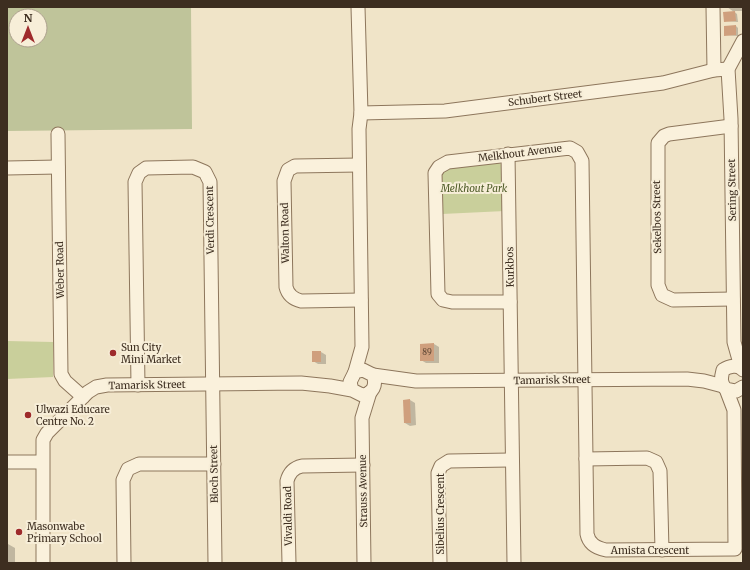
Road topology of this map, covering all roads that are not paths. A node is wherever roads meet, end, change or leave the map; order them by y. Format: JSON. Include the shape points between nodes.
{"nodes":[{"id":1,"x":358,"y":7,"type":"edge"},
{"id":2,"x":713,"y":7,"type":"edge"},
{"id":3,"x":743,"y":41,"type":"edge"},
{"id":4,"x":728,"y":69,"type":"junction"},
{"id":5,"x":714,"y":70,"type":"junction"},
{"id":6,"x":361,"y":113,"type":"junction"},
{"id":7,"x":730,"y":126,"type":"junction"},
{"id":8,"x":58,"y":134,"type":"dead end"},
{"id":9,"x":508,"y":154,"type":"junction"},
{"id":10,"x":359,"y":165,"type":"junction"},
{"id":11,"x":7,"y":168,"type":"edge"},
{"id":12,"x":58,"y":168,"type":"junction"},
{"id":13,"x":733,"y":299,"type":"junction"},
{"id":14,"x":361,"y":300,"type":"junction"},
{"id":15,"x":510,"y":302,"type":"junction"},
{"id":16,"x":734,"y":342,"type":"junction"},
{"id":17,"x":362,"y":347,"type":"junction"},
{"id":18,"x":725,"y":369,"type":"junction"},
{"id":19,"x":742,"y":369,"type":"edge"},
{"id":20,"x":354,"y":373,"type":"junction"},
{"id":21,"x":372,"y":374,"type":"junction"},
{"id":22,"x":687,"y":379,"type":"junction"},
{"id":23,"x":511,"y":380,"type":"junction"},
{"id":24,"x":584,"y":380,"type":"junction"},
{"id":25,"x":416,"y":381,"type":"junction"},
{"id":26,"x":301,"y":383,"type":"junction"},
{"id":27,"x":213,"y":384,"type":"junction"},
{"id":28,"x":138,"y":385,"type":"junction"},
{"id":29,"x":725,"y":388,"type":"junction"},
{"id":30,"x":742,"y":388,"type":"edge"},
{"id":31,"x":353,"y":392,"type":"junction"},
{"id":32,"x":372,"y":392,"type":"junction"},
{"id":33,"x":83,"y":397,"type":"junction"},
{"id":34,"x":734,"y":410,"type":"junction"},
{"id":35,"x":362,"y":418,"type":"junction"},
{"id":36,"x":586,"y":459,"type":"junction"},
{"id":37,"x":512,"y":460,"type":"junction"},
{"id":38,"x":7,"y":462,"type":"edge"},
{"id":39,"x":42,"y":462,"type":"junction"},
{"id":40,"x":214,"y":464,"type":"junction"},
{"id":41,"x":363,"y":465,"type":"junction"},
{"id":42,"x":739,"y":549,"type":"edge"},
{"id":43,"x":662,"y":550,"type":"junction"},
{"id":44,"x":43,"y":563,"type":"edge"},
{"id":45,"x":124,"y":563,"type":"edge"},
{"id":46,"x":215,"y":563,"type":"edge"},
{"id":47,"x":289,"y":563,"type":"edge"},
{"id":48,"x":364,"y":563,"type":"edge"},
{"id":49,"x":440,"y":563,"type":"edge"},
{"id":50,"x":514,"y":563,"type":"edge"}],
"edges":[{"from":1,"to":6,"type":"street"},
{"from":2,"to":5,"type":"street"},
{"from":3,"to":4,"type":"street"},
{"from":4,"to":5,"type":"street","name":"Schubert Street"},
{"from":4,"to":7,"type":"street","name":"Sering Street"},
{"from":5,"to":6,"type":"street","name":"Schubert Street","via":[[663,83],[445,111]]},
{"from":6,"to":10,"type":"street"},
{"from":7,"to":13,"type":"street","name":"Sering Street"},
{"from":7,"to":13,"type":"street","name":"Sekelbos Street","via":[[669,134],[658,143],[658,285],[662,295],[669,299]]},
{"from":8,"to":12,"type":"street","name":"Weber Road"},
{"from":9,"to":15,"type":"street","name":"Kurkbos"},
{"from":9,"to":15,"type":"street","name":"Melkhout Avenue","via":[[448,162],[439,167],[435,177],[435,234],[436,290],[440,298],[452,302]]},
{"from":9,"to":24,"type":"street","name":"Melkhout Avenue","via":[[566,147],[573,149],[581,158]]},
{"from":10,"to":14,"type":"street"},
{"from":10,"to":14,"type":"street","name":"Walton Road","via":[[295,166],[286,173],[284,181],[287,292],[301,300]]},
{"from":11,"to":12,"type":"street"},
{"from":12,"to":33,"type":"street","name":"Weber Road","via":[[61,374]]},
{"from":13,"to":16,"type":"street","name":"Sering Street"},
{"from":14,"to":17,"type":"street"},
{"from":15,"to":23,"type":"street","name":"Kurkbos"},
{"from":16,"to":18,"type":"street","name":"Sering Street"},
{"from":16,"to":19,"type":"street","name":"Sering Street"},
{"from":17,"to":20,"type":"street"},
{"from":17,"to":21,"type":"street"},
{"from":18,"to":19,"type":"street","name":"Tamarisk Street","via":[[732,366]]},
{"from":18,"to":22,"type":"street","name":"Tamarisk Street"},
{"from":18,"to":29,"type":"street","name":"Sering Street","via":[[721,377]]},
{"from":20,"to":21,"type":"street","via":[[363,370]]},
{"from":20,"to":26,"type":"street","name":"Tamarisk Street"},
{"from":20,"to":31,"type":"street","via":[[350,382]]},
{"from":21,"to":25,"type":"street","name":"Tamarisk Street"},
{"from":21,"to":32,"type":"street","via":[[375,386]]},
{"from":22,"to":24,"type":"street","name":"Tamarisk Street"},
{"from":22,"to":29,"type":"street","name":"Tamarisk Street","via":[[708,381]]},
{"from":23,"to":24,"type":"street","name":"Tamarisk Street"},
{"from":23,"to":25,"type":"street","name":"Tamarisk Street"},
{"from":23,"to":37,"type":"street"},
{"from":24,"to":36,"type":"street","name":"Amista Crescent"},
{"from":25,"to":32,"type":"street","name":"Tamarisk Street","via":[[391,385]]},
{"from":26,"to":27,"type":"street","name":"Tamarisk Street"},
{"from":26,"to":31,"type":"street","name":"Tamarisk Street"},
{"from":27,"to":28,"type":"street","name":"Tamarisk Street"},
{"from":27,"to":28,"type":"street","name":"Verdi Crescent","via":[[209,178],[198,167],[151,167],[142,170],[135,182]]},
{"from":27,"to":40,"type":"street","name":"Bloch Street"},
{"from":28,"to":33,"type":"street","name":"Tamarisk Street","via":[[102,386],[92,389]]},
{"from":29,"to":30,"type":"street","name":"Tamarisk Street","via":[[736,391]]},
{"from":29,"to":34,"type":"street","name":"Amista Crescent"},
{"from":30,"to":34,"type":"street","name":"Amista Crescent"},
{"from":31,"to":32,"type":"street","via":[[362,395]]},
{"from":31,"to":35,"type":"street","name":"Strauss Avenue"},
{"from":32,"to":35,"type":"street","name":"Strauss Avenue"},
{"from":33,"to":39,"type":"street","name":"Tamarisk Street","via":[[45,436]]},
{"from":34,"to":42,"type":"street","name":"Amista Crescent"},
{"from":35,"to":41,"type":"street","name":"Strauss Avenue"},
{"from":36,"to":43,"type":"street","name":"Amista Crescent","via":[[587,534],[590,542],[597,548],[606,550]]},
{"from":36,"to":43,"type":"street","via":[[647,458],[656,462],[660,471]]},
{"from":37,"to":49,"type":"street","name":"Sibelius Crescent","via":[[449,461],[441,466],[438,473]]},
{"from":37,"to":50,"type":"street"},
{"from":38,"to":39,"type":"street"},
{"from":39,"to":44,"type":"street","name":"Tamarisk Street"},
{"from":40,"to":45,"type":"street","via":[[139,464],[128,469],[123,480]]},
{"from":40,"to":46,"type":"street","name":"Bloch Street"},
{"from":41,"to":47,"type":"street","name":"Vivaldi Road","via":[[302,466],[290,474],[287,481]]},
{"from":41,"to":48,"type":"street","name":"Strauss Avenue"},
{"from":42,"to":43,"type":"street","name":"Amista Crescent"}]}
